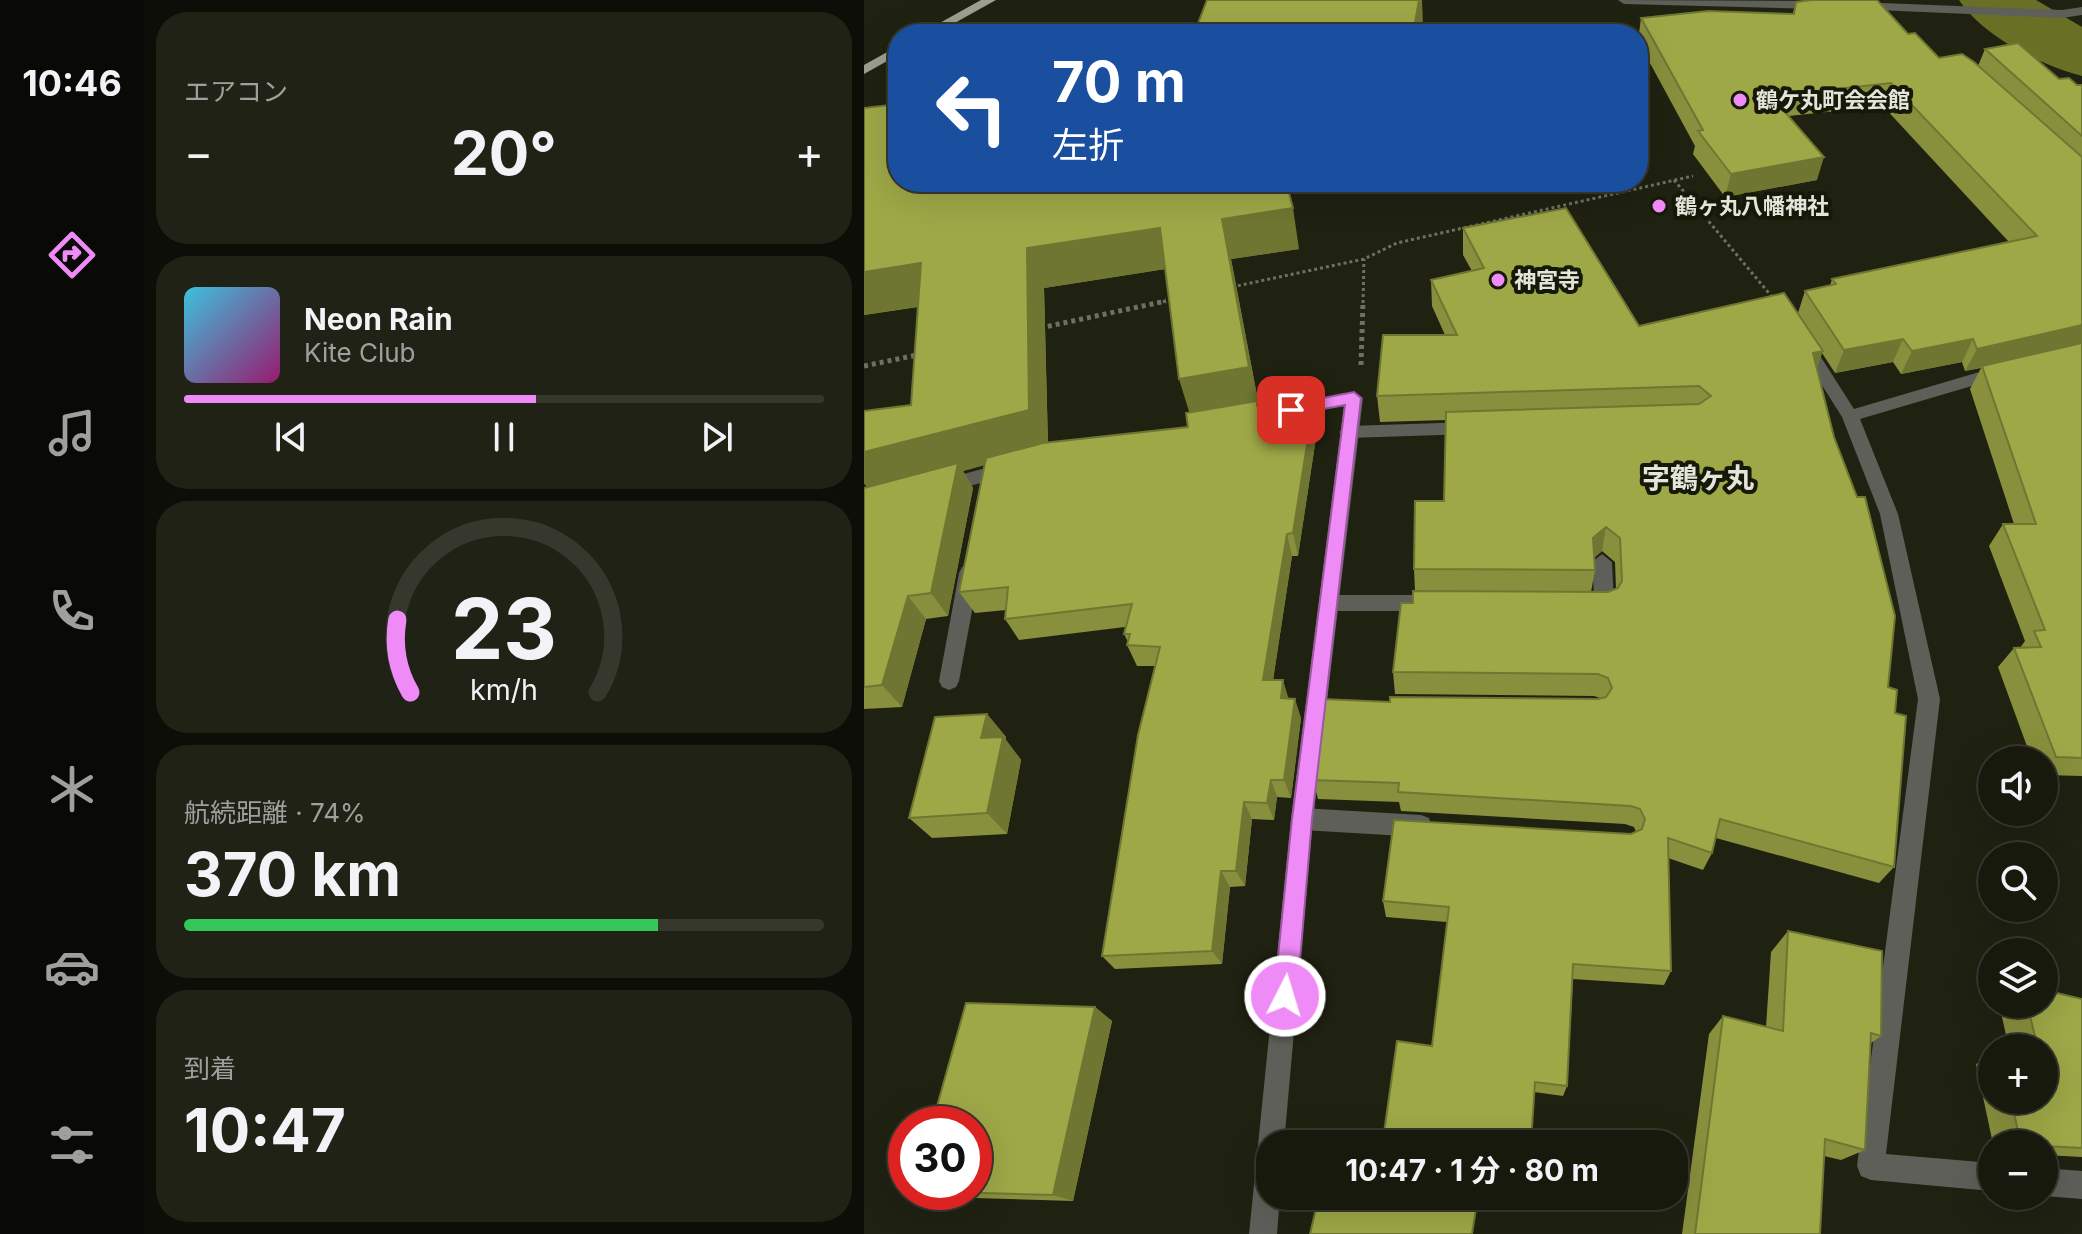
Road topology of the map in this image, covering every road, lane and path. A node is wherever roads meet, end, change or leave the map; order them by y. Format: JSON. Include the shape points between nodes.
{"nodes":[{"id":1,"x":990,"y":0,"type":"edge"},
{"id":2,"x":1624,"y":0,"type":"edge"},
{"id":3,"x":1831,"y":6,"type":"edge"},
{"id":4,"x":1847,"y":6,"type":"edge"},
{"id":5,"x":1863,"y":7,"type":"junction"},
{"id":6,"x":2082,"y":11,"type":"edge"},
{"id":7,"x":2062,"y":14,"type":"junction"},
{"id":8,"x":1887,"y":23,"type":"edge"},
{"id":9,"x":945,"y":24,"type":"edge"},
{"id":10,"x":2082,"y":25,"type":"edge"},
{"id":11,"x":888,"y":56,"type":"edge"},
{"id":12,"x":864,"y":70,"type":"edge"},
{"id":13,"x":1693,"y":176,"type":"dead end"},
{"id":14,"x":1674,"y":180,"type":"junction"},
{"id":15,"x":1648,"y":186,"type":"edge"},
{"id":16,"x":1621,"y":192,"type":"edge"},
{"id":17,"x":1364,"y":259,"type":"junction"},
{"id":18,"x":1223,"y":289,"type":"edge"},
{"id":19,"x":1176,"y":299,"type":"edge"},
{"id":20,"x":1779,"y":305,"type":"joint"},
{"id":21,"x":1036,"y":329,"type":"dead end"},
{"id":22,"x":926,"y":353,"type":"edge"},
{"id":23,"x":864,"y":366,"type":"edge"},
{"id":24,"x":2026,"y":366,"type":"edge"},
{"id":25,"x":1354,"y":398,"type":"junction"},
{"id":26,"x":1259,"y":415,"type":"edge"},
{"id":27,"x":1850,"y":416,"type":"junction"},
{"id":28,"x":1489,"y":427,"type":"edge"},
{"id":29,"x":1348,"y":432,"type":"junction"},
{"id":30,"x":1031,"y":463,"type":"edge"},
{"id":31,"x":926,"y":491,"type":"edge"},
{"id":32,"x":974,"y":548,"type":"edge"},
{"id":33,"x":1602,"y":562,"type":"dead end"},
{"id":34,"x":1329,"y":603,"type":"junction"},
{"id":35,"x":1451,"y":603,"type":"edge"},
{"id":36,"x":1574,"y":604,"type":"edge"},
{"id":37,"x":949,"y":681,"type":"dead end"},
{"id":38,"x":1302,"y":819,"type":"junction"},
{"id":39,"x":1440,"y":827,"type":"edge"},
{"id":40,"x":1272,"y":1130,"type":"edge"},
{"id":41,"x":1978,"y":1176,"type":"edge"},
{"id":42,"x":2058,"y":1183,"type":"edge"},
{"id":43,"x":2082,"y":1185,"type":"edge"},
{"id":44,"x":1265,"y":1210,"type":"edge"},
{"id":45,"x":1263,"y":1234,"type":"edge"}],
"edges":[{"from":1,"to":9,"type":"main road"},
{"from":2,"to":3,"type":"street"},
{"from":4,"to":5,"type":"street"},
{"from":5,"to":7,"type":"street"},
{"from":5,"to":8,"type":"street"},
{"from":6,"to":7,"type":"street"},
{"from":7,"to":10,"type":"street"},
{"from":11,"to":12,"type":"main road"},
{"from":13,"to":14,"type":"path"},
{"from":14,"to":15,"type":"path"},
{"from":14,"to":20,"type":"path"},
{"from":16,"to":17,"type":"path","via":[[1397,243]]},
{"from":17,"to":18,"type":"path"},
{"from":17,"to":25,"type":"path","via":[[1362,379]]},
{"from":19,"to":21,"type":"path"},
{"from":20,"to":27,"type":"street"},
{"from":22,"to":23,"type":"path"},
{"from":24,"to":27,"type":"street"},
{"from":25,"to":26,"type":"street"},
{"from":25,"to":29,"type":"street"},
{"from":27,"to":41,"type":"street","via":[[1889,514],[1929,699],[1871,1166]]},
{"from":28,"to":29,"type":"street"},
{"from":29,"to":34,"type":"street"},
{"from":30,"to":31,"type":"street","via":[[986,482]]},
{"from":32,"to":37,"type":"street"},
{"from":33,"to":36,"type":"street","via":[[1604,604]]},
{"from":34,"to":35,"type":"street"},
{"from":34,"to":38,"type":"street","via":[[1325,705]]},
{"from":38,"to":39,"type":"street"},
{"from":38,"to":40,"type":"street"},
{"from":42,"to":43,"type":"street"},
{"from":44,"to":45,"type":"street"}]}
